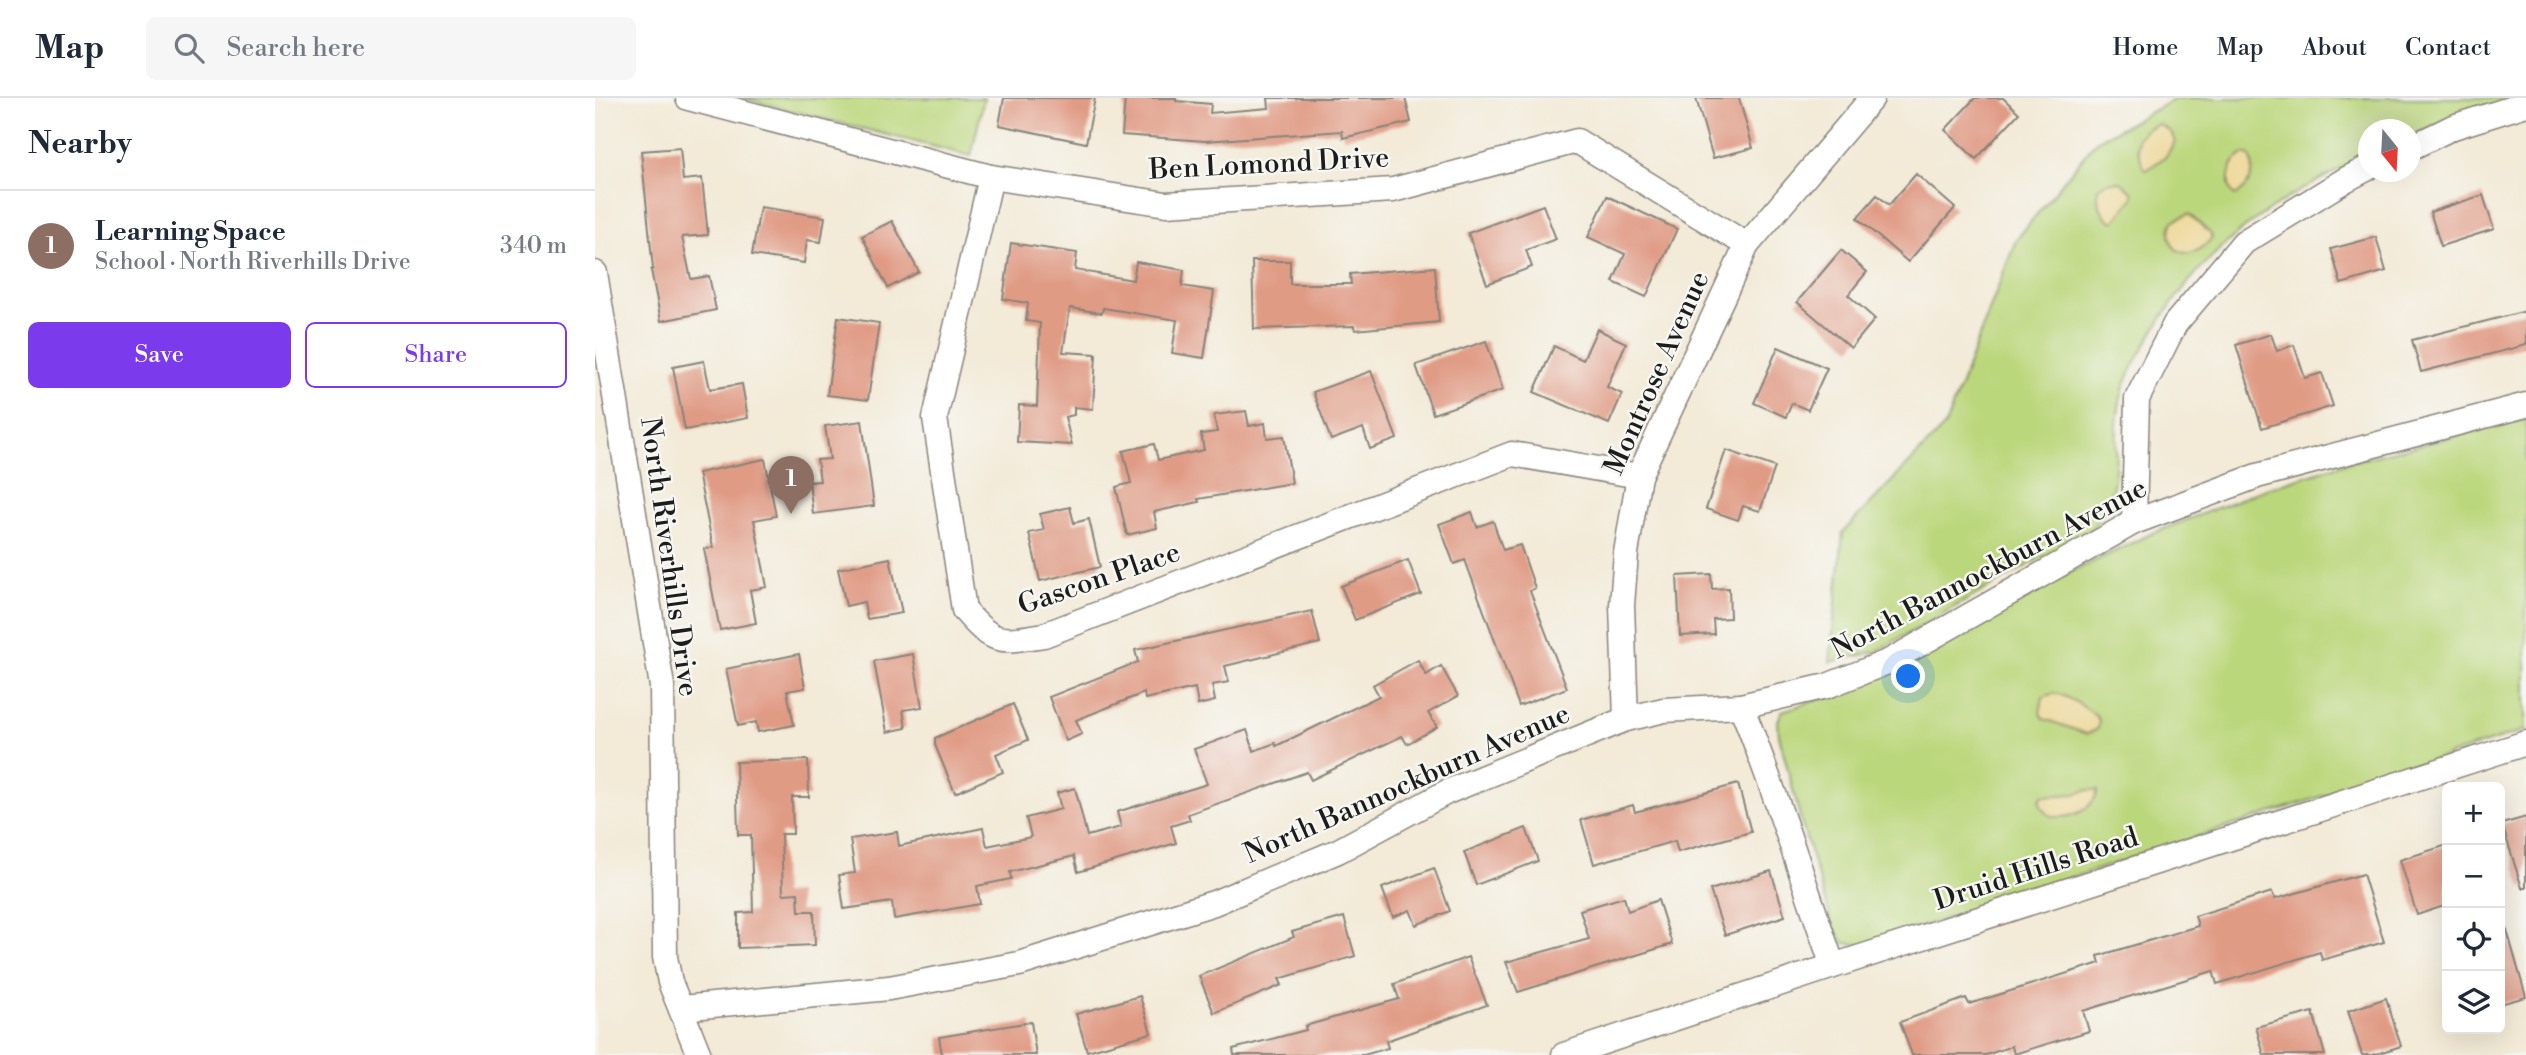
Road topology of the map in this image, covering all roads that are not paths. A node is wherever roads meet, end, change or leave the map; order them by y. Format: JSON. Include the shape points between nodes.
{"nodes":[{"id":1,"x":688,"y":98,"type":"edge"},
{"id":2,"x":1872,"y":98,"type":"edge"},
{"id":3,"x":2526,"y":104,"type":"edge"},
{"id":4,"x":2421,"y":143,"type":"edge"},
{"id":5,"x":2358,"y":173,"type":"edge"},
{"id":6,"x":991,"y":177,"type":"junction"},
{"id":7,"x":1747,"y":245,"type":"junction"},
{"id":8,"x":595,"y":273,"type":"edge"},
{"id":9,"x":2526,"y":405,"type":"edge"},
{"id":10,"x":1639,"y":477,"type":"junction"},
{"id":11,"x":2134,"y":522,"type":"junction"},
{"id":12,"x":1741,"y":706,"type":"junction"},
{"id":13,"x":1626,"y":719,"type":"junction"},
{"id":14,"x":2526,"y":743,"type":"edge"},
{"id":15,"x":1833,"y":966,"type":"junction"},
{"id":16,"x":682,"y":1008,"type":"junction"},
{"id":17,"x":699,"y":1055,"type":"edge"},
{"id":18,"x":1565,"y":1055,"type":"edge"}],
"edges":[{"from":1,"to":6,"type":"street","name":"Ben Lomond Drive"},
{"from":2,"to":7,"type":"street","name":"Montrose Avenue"},
{"from":3,"to":4,"type":"street","via":[[2453,127]]},
{"from":5,"to":11,"type":"street","via":[[2244,242],[2175,324],[2137,399]]},
{"from":6,"to":7,"type":"street","name":"Ben Lomond Drive","via":[[1166,204],[1392,190],[1577,141]]},
{"from":6,"to":10,"type":"street","name":"Gascon Place","via":[[935,418],[964,610],[983,631],[1007,641],[1044,635],[1512,454]]},
{"from":7,"to":10,"type":"street","name":"Montrose Avenue"},
{"from":8,"to":16,"type":"street","name":"North Riverhills Drive","via":[[662,686],[665,957]]},
{"from":9,"to":11,"type":"street","name":"North Bannockburn Avenue","via":[[2257,476]]},
{"from":10,"to":13,"type":"street","name":"Montrose Avenue","via":[[1622,605]]},
{"from":11,"to":12,"type":"street","name":"North Bannockburn Avenue","via":[[1890,661],[1827,687]]},
{"from":12,"to":13,"type":"street","name":"North Bannockburn Avenue","via":[[1664,709]]},
{"from":12,"to":15,"type":"street"},
{"from":13,"to":16,"type":"street","name":"North Bannockburn Avenue","via":[[1447,792],[1338,851],[1239,893],[1100,940],[1019,964],[889,988]]},
{"from":14,"to":15,"type":"street","name":"Druid Hills Road"},
{"from":15,"to":18,"type":"street","name":"Druid Hills Road"},
{"from":16,"to":17,"type":"street","name":"North Riverhills Drive"}]}
